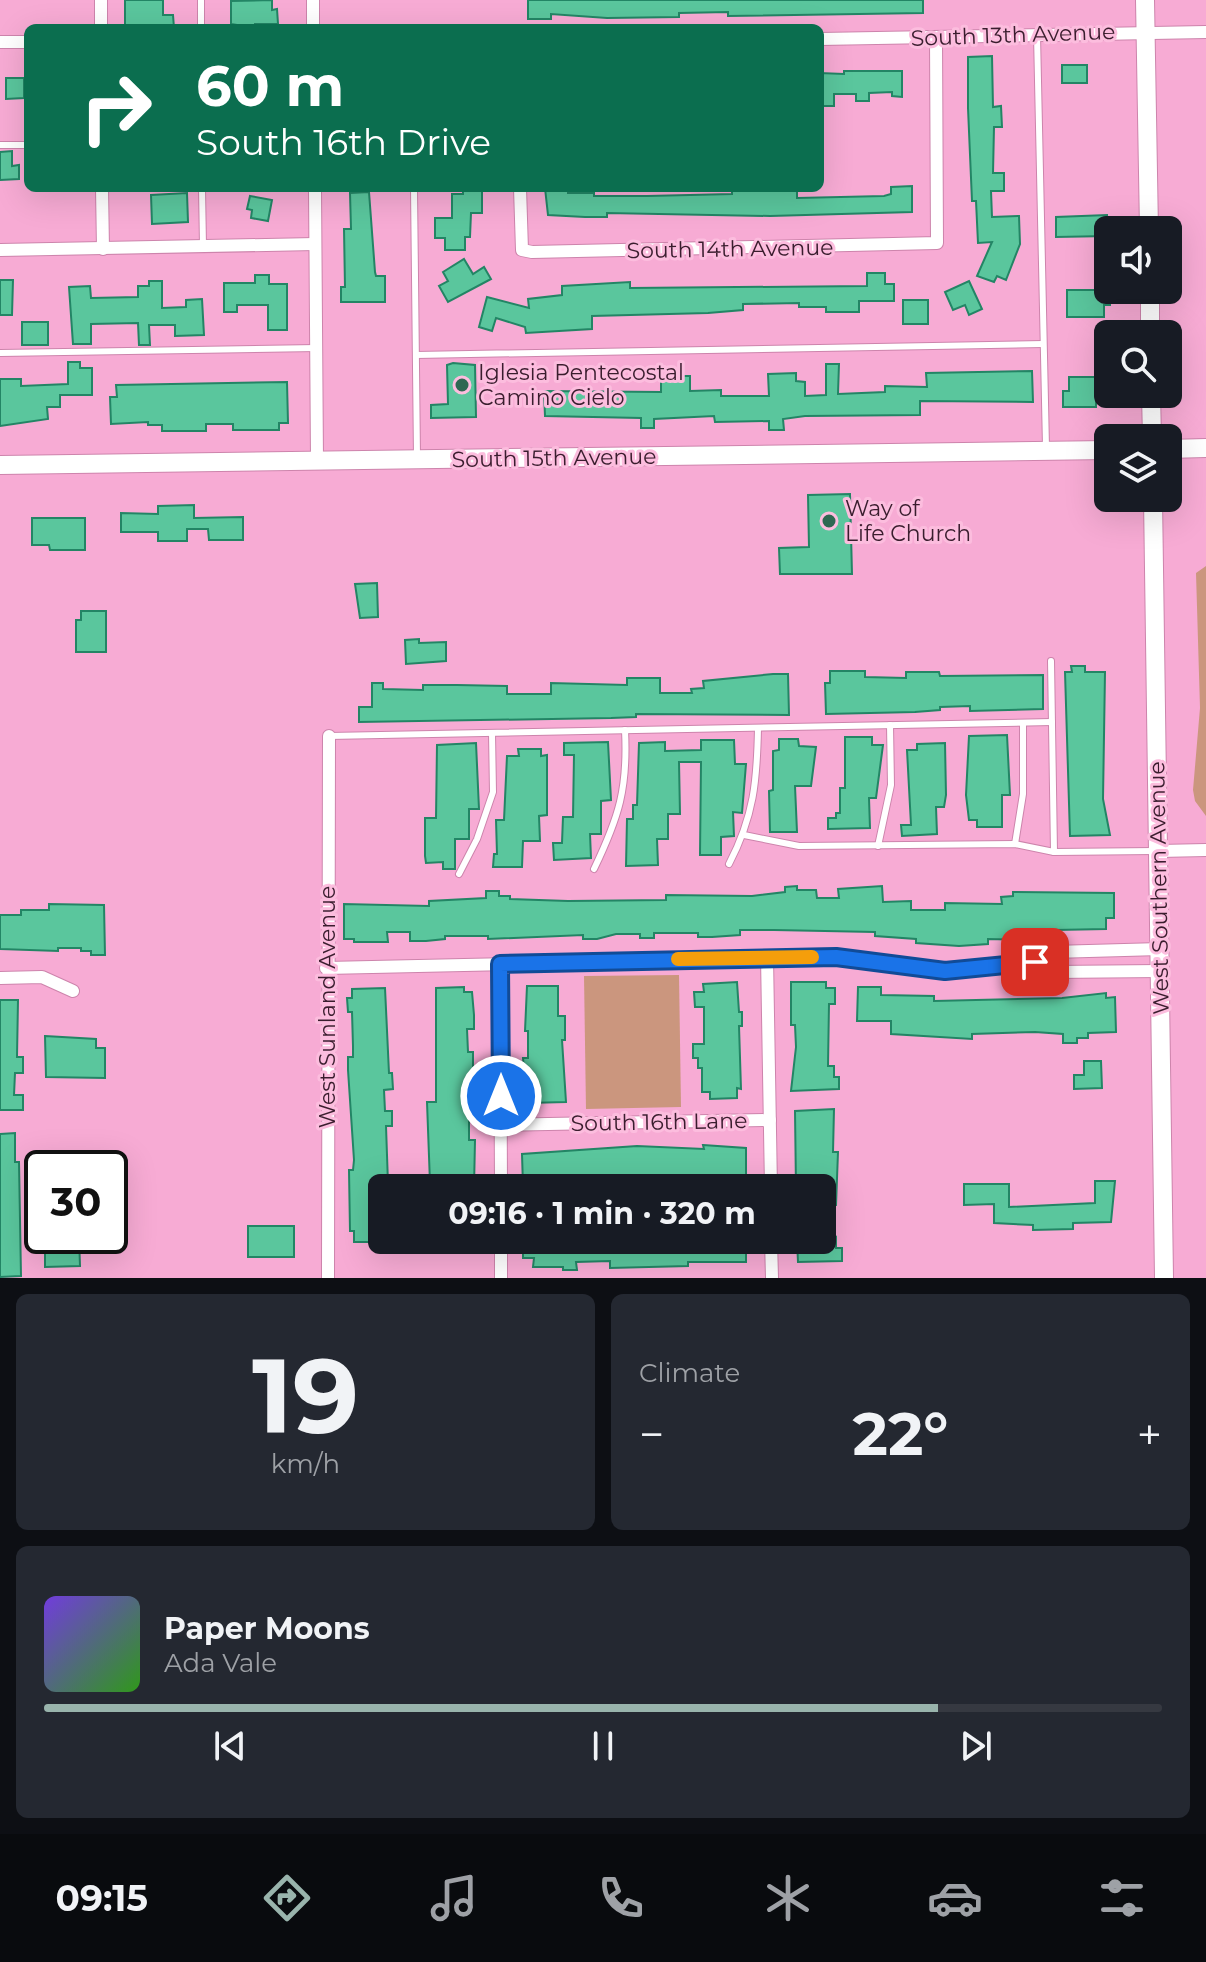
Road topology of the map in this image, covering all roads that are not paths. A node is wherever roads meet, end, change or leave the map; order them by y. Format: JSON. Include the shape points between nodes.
{"nodes":[{"id":1,"x":101,"y":0,"type":"edge"},
{"id":2,"x":201,"y":0,"type":"edge"},
{"id":3,"x":313,"y":0,"type":"edge"},
{"id":4,"x":1145,"y":0,"type":"edge"},
{"id":5,"x":101,"y":24,"type":"edge"},
{"id":6,"x":201,"y":24,"type":"edge"},
{"id":7,"x":313,"y":24,"type":"edge"},
{"id":8,"x":1145,"y":32,"type":"junction"},
{"id":9,"x":1206,"y":32,"type":"edge"},
{"id":10,"x":1037,"y":35,"type":"junction"},
{"id":11,"x":936,"y":38,"type":"junction"},
{"id":12,"x":824,"y":39,"type":"edge"},
{"id":13,"x":0,"y":42,"type":"edge"},
{"id":14,"x":24,"y":42,"type":"edge"},
{"id":15,"x":0,"y":145,"type":"edge"},
{"id":16,"x":24,"y":145,"type":"edge"},
{"id":17,"x":102,"y":192,"type":"edge"},
{"id":18,"x":202,"y":192,"type":"edge"},
{"id":19,"x":315,"y":192,"type":"edge"},
{"id":20,"x":414,"y":192,"type":"edge"},
{"id":21,"x":520,"y":192,"type":"edge"},
{"id":22,"x":1149,"y":216,"type":"edge"},
{"id":23,"x":315,"y":244,"type":"junction"},
{"id":24,"x":203,"y":246,"type":"junction"},
{"id":25,"x":103,"y":249,"type":"junction"},
{"id":26,"x":0,"y":250,"type":"edge"},
{"id":27,"x":1043,"y":344,"type":"junction"},
{"id":28,"x":317,"y":348,"type":"junction"},
{"id":29,"x":0,"y":353,"type":"edge"},
{"id":30,"x":416,"y":355,"type":"junction"},
{"id":31,"x":1206,"y":448,"type":"edge"},
{"id":32,"x":1182,"y":449,"type":"edge"},
{"id":33,"x":1046,"y":450,"type":"junction"},
{"id":34,"x":1094,"y":450,"type":"edge"},
{"id":35,"x":417,"y":459,"type":"junction"},
{"id":36,"x":317,"y":460,"type":"junction"},
{"id":37,"x":0,"y":465,"type":"edge"},
{"id":38,"x":1153,"y":512,"type":"edge"},
{"id":39,"x":1051,"y":661,"type":"dead end"},
{"id":40,"x":1052,"y":722,"type":"junction"},
{"id":41,"x":1023,"y":723,"type":"junction"},
{"id":42,"x":890,"y":725,"type":"junction"},
{"id":43,"x":758,"y":728,"type":"junction"},
{"id":44,"x":625,"y":730,"type":"junction"},
{"id":45,"x":492,"y":733,"type":"junction"},
{"id":46,"x":329,"y":736,"type":"joint"},
{"id":47,"x":744,"y":835,"type":"junction"},
{"id":48,"x":1015,"y":844,"type":"junction"},
{"id":49,"x":878,"y":846,"type":"junction"},
{"id":50,"x":1206,"y":850,"type":"edge"},
{"id":51,"x":1159,"y":851,"type":"junction"},
{"id":52,"x":1054,"y":852,"type":"junction"},
{"id":53,"x":729,"y":864,"type":"dead end"},
{"id":54,"x":594,"y":869,"type":"dead end"},
{"id":55,"x":459,"y":874,"type":"dead end"},
{"id":56,"x":1160,"y":949,"type":"junction"},
{"id":57,"x":1085,"y":951,"type":"junction"},
{"id":58,"x":767,"y":957,"type":"junction"},
{"id":59,"x":1035,"y":962,"type":"junction"},
{"id":60,"x":500,"y":964,"type":"junction"},
{"id":61,"x":326,"y":968,"type":"junction"},
{"id":62,"x":1087,"y":971,"type":"junction"},
{"id":63,"x":1160,"y":971,"type":"junction"},
{"id":64,"x":0,"y":978,"type":"edge"},
{"id":65,"x":73,"y":991,"type":"dead end"},
{"id":66,"x":770,"y":1120,"type":"junction"},
{"id":67,"x":501,"y":1125,"type":"junction"},
{"id":68,"x":501,"y":1174,"type":"edge"},
{"id":69,"x":771,"y":1174,"type":"edge"},
{"id":70,"x":501,"y":1254,"type":"edge"},
{"id":71,"x":771,"y":1254,"type":"edge"},
{"id":72,"x":328,"y":1278,"type":"edge"},
{"id":73,"x":501,"y":1278,"type":"edge"},
{"id":74,"x":772,"y":1278,"type":"edge"},
{"id":75,"x":1164,"y":1278,"type":"edge"}],
"edges":[{"from":1,"to":5,"type":"street"},
{"from":2,"to":6,"type":"lane"},
{"from":3,"to":7,"type":"street"},
{"from":4,"to":8,"type":"street"},
{"from":8,"to":9,"type":"street","name":"South 13th Avenue"},
{"from":8,"to":10,"type":"street","name":"South 13th Avenue"},
{"from":8,"to":22,"type":"street"},
{"from":10,"to":11,"type":"street","name":"South 13th Avenue"},
{"from":10,"to":27,"type":"lane"},
{"from":11,"to":12,"type":"street","name":"South 13th Avenue"},
{"from":11,"to":21,"type":"street","name":"South 14th Avenue","via":[[937,243],[522,250]]},
{"from":13,"to":14,"type":"street"},
{"from":15,"to":16,"type":"lane"},
{"from":17,"to":25,"type":"street"},
{"from":18,"to":24,"type":"lane"},
{"from":19,"to":23,"type":"street"},
{"from":20,"to":30,"type":"lane"},
{"from":23,"to":24,"type":"street"},
{"from":23,"to":28,"type":"street"},
{"from":24,"to":25,"type":"street"},
{"from":25,"to":26,"type":"street"},
{"from":27,"to":30,"type":"lane"},
{"from":27,"to":33,"type":"lane"},
{"from":28,"to":29,"type":"lane"},
{"from":28,"to":36,"type":"street"},
{"from":30,"to":35,"type":"lane"},
{"from":31,"to":32,"type":"street"},
{"from":33,"to":34,"type":"street","name":"South 15th Avenue"},
{"from":33,"to":35,"type":"street","name":"South 15th Avenue"},
{"from":35,"to":36,"type":"street","name":"South 15th Avenue"},
{"from":36,"to":37,"type":"street","name":"South 15th Avenue"},
{"from":38,"to":51,"type":"street","name":"West Southern Avenue"},
{"from":39,"to":40,"type":"lane"},
{"from":40,"to":41,"type":"lane"},
{"from":40,"to":52,"type":"lane"},
{"from":41,"to":42,"type":"lane"},
{"from":41,"to":48,"type":"lane","via":[[1023,786]]},
{"from":42,"to":43,"type":"lane"},
{"from":42,"to":49,"type":"lane","via":[[891,785]]},
{"from":43,"to":44,"type":"lane"},
{"from":43,"to":47,"type":"lane","via":[[757,789]]},
{"from":44,"to":45,"type":"lane"},
{"from":44,"to":54,"type":"lane","via":[[625,790]]},
{"from":45,"to":46,"type":"lane"},
{"from":45,"to":55,"type":"lane","via":[[493,792]]},
{"from":46,"to":61,"type":"street","name":"West Sunland Avenue"},
{"from":47,"to":49,"type":"lane","via":[[799,846]]},
{"from":47,"to":53,"type":"lane"},
{"from":48,"to":49,"type":"lane"},
{"from":48,"to":52,"type":"lane"},
{"from":50,"to":51,"type":"street"},
{"from":51,"to":52,"type":"lane"},
{"from":51,"to":56,"type":"street","name":"West Southern Avenue"},
{"from":56,"to":57,"type":"street"},
{"from":56,"to":63,"type":"street","name":"West Southern Avenue"},
{"from":57,"to":59,"type":"street","via":[[1053,952]]},
{"from":57,"to":62,"type":"street"},
{"from":58,"to":59,"type":"street","via":[[861,958],[945,971]]},
{"from":58,"to":60,"type":"street"},
{"from":58,"to":66,"type":"street"},
{"from":59,"to":62,"type":"street","via":[[1053,972]]},
{"from":60,"to":61,"type":"street"},
{"from":60,"to":67,"type":"street"},
{"from":61,"to":72,"type":"street","name":"West Sunland Avenue"},
{"from":62,"to":63,"type":"street"},
{"from":63,"to":75,"type":"street","name":"West Southern Avenue"},
{"from":64,"to":65,"type":"street","via":[[42,977]]},
{"from":66,"to":67,"type":"street","name":"South 16th Lane"},
{"from":66,"to":69,"type":"street"},
{"from":67,"to":68,"type":"street"},
{"from":70,"to":73,"type":"street"},
{"from":71,"to":74,"type":"street"}]}
